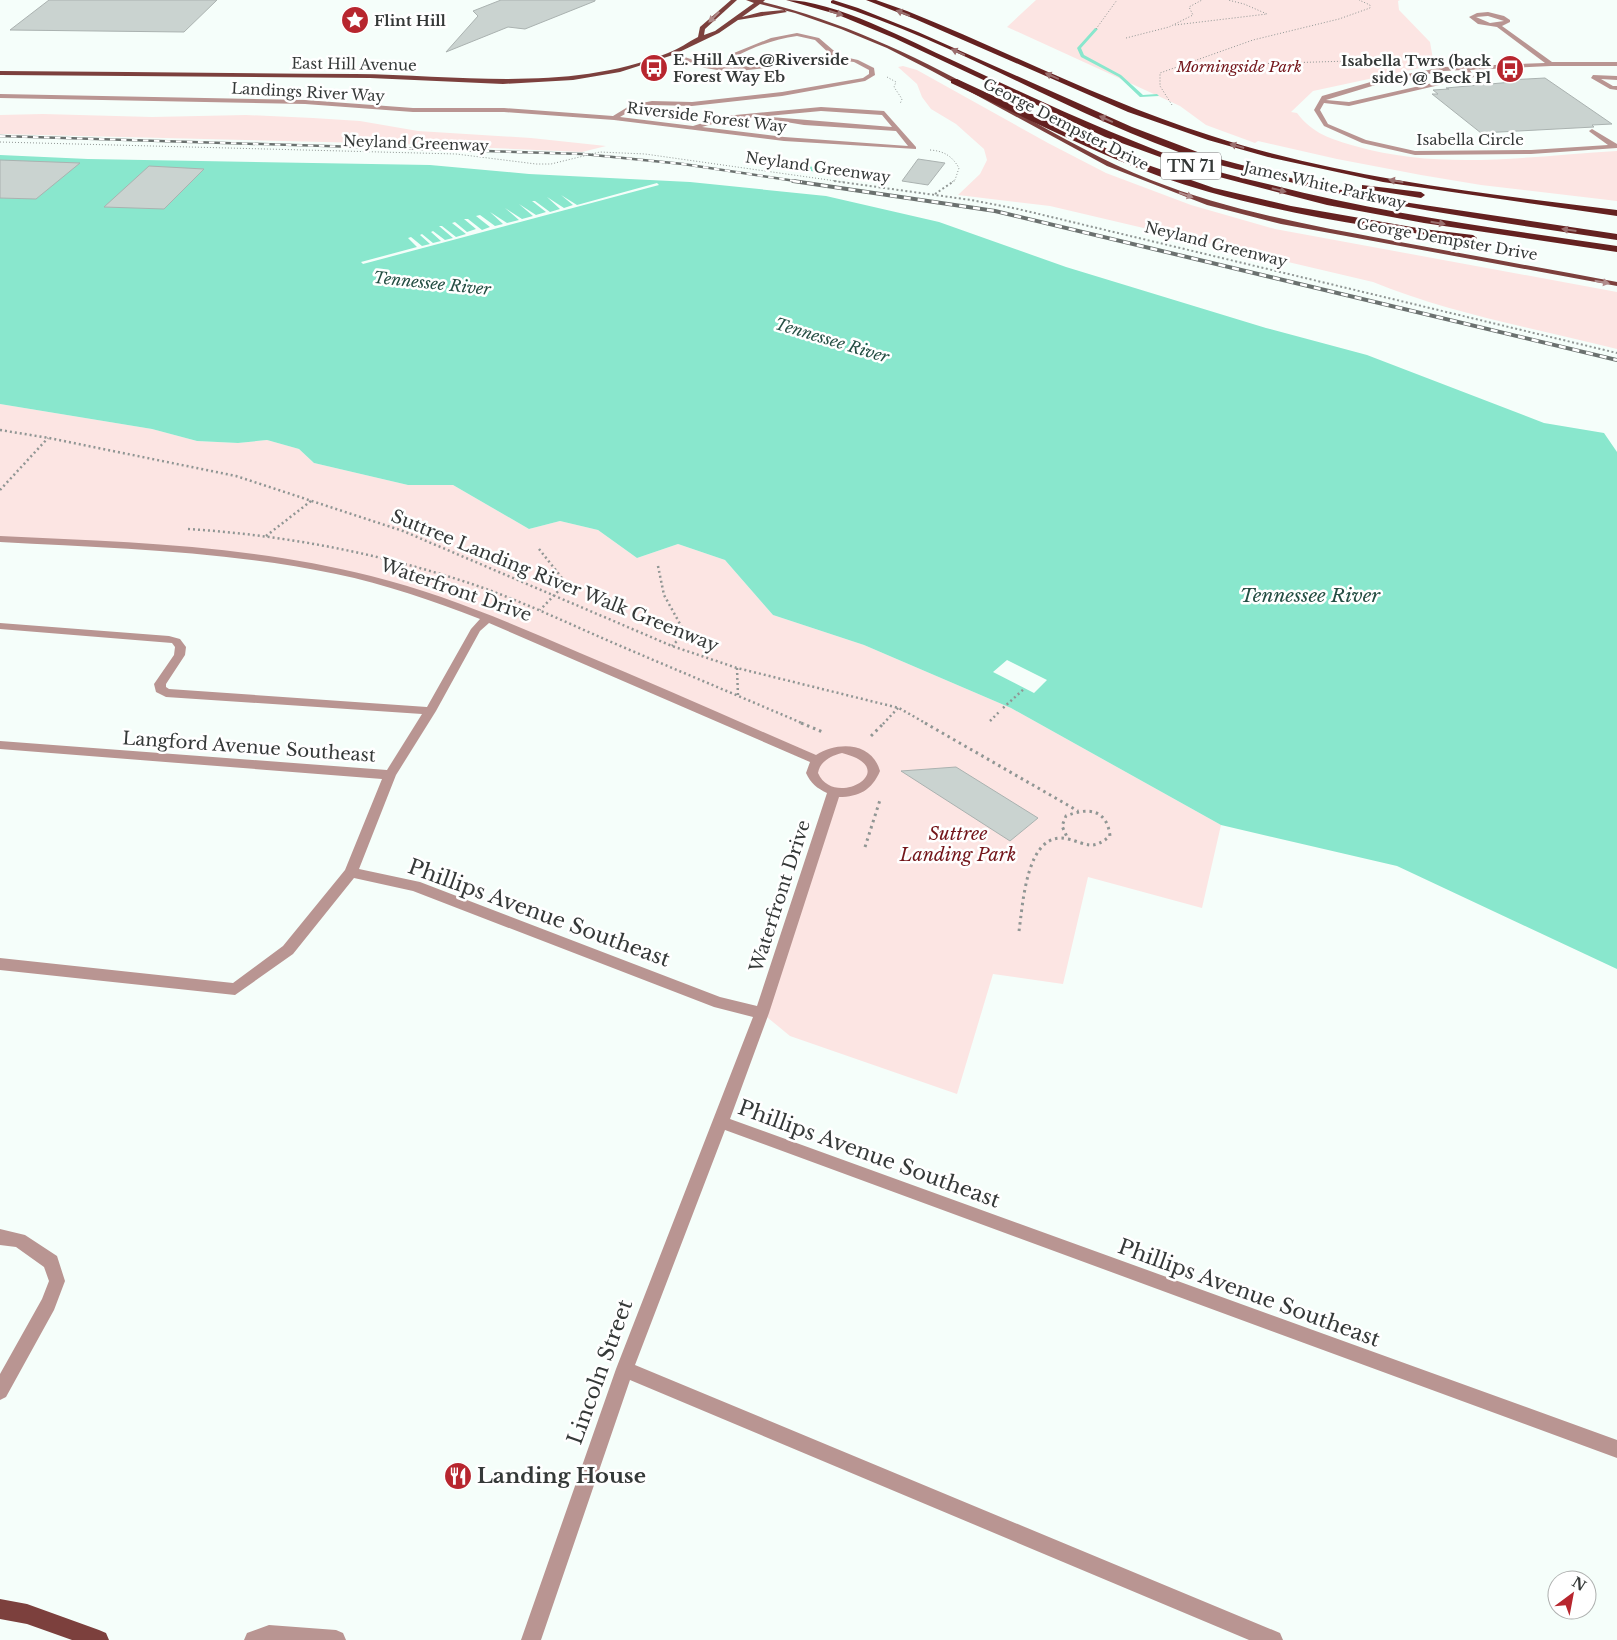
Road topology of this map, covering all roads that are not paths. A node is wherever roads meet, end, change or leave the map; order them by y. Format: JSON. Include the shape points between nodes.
{"nodes":[{"id":1,"x":734,"y":0,"type":"edge"},
{"id":2,"x":749,"y":0,"type":"edge"},
{"id":3,"x":789,"y":0,"type":"edge"},
{"id":4,"x":824,"y":0,"type":"edge"},
{"id":5,"x":869,"y":0,"type":"edge"},
{"id":6,"x":761,"y":1,"type":"edge"},
{"id":7,"x":800,"y":12,"type":"junction"},
{"id":8,"x":732,"y":21,"type":"junction"},
{"id":9,"x":1498,"y":25,"type":"junction"},
{"id":10,"x":700,"y":38,"type":"junction"},
{"id":11,"x":671,"y":54,"type":"junction"},
{"id":12,"x":838,"y":58,"type":"junction"},
{"id":13,"x":1551,"y":64,"type":"junction"},
{"id":14,"x":1617,"y":64,"type":"edge"},
{"id":15,"x":1465,"y":68,"type":"junction"},
{"id":16,"x":738,"y":70,"type":"junction"},
{"id":17,"x":0,"y":72,"type":"edge"},
{"id":18,"x":1617,"y":78,"type":"edge"},
{"id":19,"x":954,"y":82,"type":"junction"},
{"id":20,"x":1617,"y":88,"type":"edge"},
{"id":21,"x":0,"y":96,"type":"edge"},
{"id":22,"x":1322,"y":102,"type":"junction"},
{"id":23,"x":746,"y":116,"type":"junction"},
{"id":24,"x":614,"y":118,"type":"junction"},
{"id":25,"x":694,"y":128,"type":"junction"},
{"id":26,"x":898,"y":129,"type":"junction"},
{"id":27,"x":1129,"y":129,"type":"junction"},
{"id":28,"x":1592,"y":130,"type":"dead end"},
{"id":29,"x":1616,"y":146,"type":"edge"},
{"id":30,"x":1340,"y":182,"type":"dead end"},
{"id":31,"x":1359,"y":186,"type":"dead end"},
{"id":32,"x":1617,"y":214,"type":"edge"},
{"id":33,"x":1617,"y":237,"type":"edge"},
{"id":34,"x":1481,"y":239,"type":"dead end"},
{"id":35,"x":1501,"y":241,"type":"dead end"},
{"id":36,"x":1617,"y":249,"type":"edge"},
{"id":37,"x":1617,"y":254,"type":"edge"},
{"id":38,"x":1617,"y":284,"type":"edge"},
{"id":39,"x":0,"y":540,"type":"edge"},
{"id":40,"x":488,"y":618,"type":"junction"},
{"id":41,"x":0,"y":626,"type":"edge"},
{"id":42,"x":430,"y":711,"type":"junction"},
{"id":43,"x":0,"y":745,"type":"edge"},
{"id":44,"x":816,"y":760,"type":"junction"},
{"id":45,"x":390,"y":776,"type":"junction"},
{"id":46,"x":834,"y":792,"type":"junction"},
{"id":47,"x":350,"y":872,"type":"junction"},
{"id":48,"x":0,"y":964,"type":"edge"},
{"id":49,"x":762,"y":1013,"type":"junction"},
{"id":50,"x":721,"y":1122,"type":"junction"},
{"id":51,"x":0,"y":1238,"type":"edge"},
{"id":52,"x":625,"y":1370,"type":"junction"},
{"id":53,"x":0,"y":1391,"type":"edge"},
{"id":54,"x":1617,"y":1449,"type":"edge"},
{"id":55,"x":0,"y":1609,"type":"edge"},
{"id":56,"x":99,"y":1640,"type":"edge"},
{"id":57,"x":254,"y":1640,"type":"edge"},
{"id":58,"x":336,"y":1640,"type":"edge"},
{"id":59,"x":531,"y":1640,"type":"edge"},
{"id":60,"x":1273,"y":1640,"type":"edge"}],
"edges":[{"from":1,"to":10,"type":"main road","name":"East Hill Avenue","one_way":true,"via":[[702,28]]},
{"from":2,"to":6,"type":"main road","name":"George Dempster Drive"},
{"from":3,"to":36,"type":"highway","name":"James White Parkway","number":"TN 71","one_way":true,"via":[[838,13],[1108,136],[1207,172],[1327,202]]},
{"from":27,"to":4,"type":"highway","name":"James White Parkway","number":"TN 71","one_way":true,"via":[[916,33]]},
{"from":32,"to":5,"type":"highway","one_way":true,"via":[[1472,194],[1322,168],[1239,147],[1155,120]]},
{"from":6,"to":7,"type":"main road","name":"George Dempster Drive"},
{"from":6,"to":8,"type":"main road","name":"East Hill Avenue"},
{"from":7,"to":8,"type":"main road","via":[[761,14]]},
{"from":7,"to":19,"type":"main road","name":"George Dempster Drive","via":[[870,38]]},
{"from":8,"to":10,"type":"main road","name":"East Hill Avenue","via":[[717,32]]},
{"from":9,"to":9,"type":"street","via":[[1508,21],[1488,14],[1472,17],[1480,23]]},
{"from":9,"to":13,"type":"street"},
{"from":10,"to":11,"type":"main road","name":"East Hill Avenue"},
{"from":11,"to":16,"type":"street","via":[[718,70]]},
{"from":11,"to":17,"type":"main road","name":"East Hill Avenue","via":[[610,73],[519,82],[325,75]]},
{"from":12,"to":16,"type":"street"},
{"from":12,"to":16,"type":"street","via":[[814,38],[771,39],[731,56],[731,62]]},
{"from":12,"to":24,"type":"street","name":"Riverside Forest Way","via":[[862,61],[872,69],[872,75],[782,94],[692,104],[633,106]]},
{"from":13,"to":14,"type":"street"},
{"from":13,"to":15,"type":"street"},
{"from":15,"to":22,"type":"street","via":[[1381,81],[1324,97]]},
{"from":15,"to":22,"type":"street","via":[[1472,76],[1349,104]]},
{"from":18,"to":20,"type":"street","via":[[1592,77]]},
{"from":19,"to":34,"type":"highway","via":[[1122,158],[1211,190],[1291,209]]},
{"from":19,"to":38,"type":"main road","name":"George Dempster Drive","one_way":true,"via":[[1109,165],[1210,203],[1281,222]]},
{"from":21,"to":24,"type":"street","name":"Landings River Way","via":[[305,102]]},
{"from":22,"to":29,"type":"street","name":"Isabella Circle","via":[[1317,110],[1326,125],[1364,142],[1414,153],[1531,152]]},
{"from":23,"to":25,"type":"street","via":[[713,120]]},
{"from":23,"to":26,"type":"street"},
{"from":23,"to":26,"type":"street","via":[[821,109],[884,113]]},
{"from":24,"to":25,"type":"street","name":"Riverside Forest Way"},
{"from":25,"to":26,"type":"street","name":"Riverside Forest Way","via":[[836,144],[914,148]]},
{"from":27,"to":30,"type":"highway","via":[[1272,169]]},
{"from":33,"to":27,"type":"highway","name":"James White Parkway","number":"TN 71","one_way":true,"via":[[1410,206],[1321,188],[1205,158]]},
{"from":28,"to":29,"type":"street"},
{"from":31,"to":32,"type":"highway"},
{"from":35,"to":37,"type":"highway"},
{"from":39,"to":40,"type":"street","name":"Waterfront Drive","via":[[185,549],[252,556],[381,582]]},
{"from":40,"to":42,"type":"street","via":[[476,629]]},
{"from":40,"to":44,"type":"street","name":"Waterfront Drive"},
{"from":41,"to":42,"type":"street","via":[[176,641],[181,647],[179,656],[160,684],[160,689],[166,692]]},
{"from":42,"to":45,"type":"street"},
{"from":43,"to":45,"type":"street","name":"Langford Avenue Southeast"},
{"from":44,"to":46,"type":"street","via":[[813,775],[817,782]]},
{"from":44,"to":46,"type":"street","via":[[823,754],[842,749],[861,753],[872,764],[873,778],[862,789]]},
{"from":45,"to":47,"type":"street","name":"Langford Avenue Southeast"},
{"from":46,"to":49,"type":"street","name":"Waterfront Drive"},
{"from":47,"to":48,"type":"street","via":[[288,950],[235,989]]},
{"from":47,"to":49,"type":"street","name":"Phillips Avenue Southeast","via":[[415,886],[719,1003]]},
{"from":49,"to":50,"type":"street","name":"Phillips Avenue Southeast"},
{"from":50,"to":52,"type":"street","name":"Lincoln Street"},
{"from":50,"to":54,"type":"street","name":"Phillips Avenue Southeast"},
{"from":51,"to":53,"type":"street","via":[[19,1240],[51,1262],[57,1281],[48,1304]]},
{"from":52,"to":59,"type":"street","name":"Lincoln Street"},
{"from":52,"to":60,"type":"street"},
{"from":55,"to":56,"type":"main road","via":[[27,1614]]},
{"from":57,"to":58,"type":"street","via":[[269,1635]]}]}
